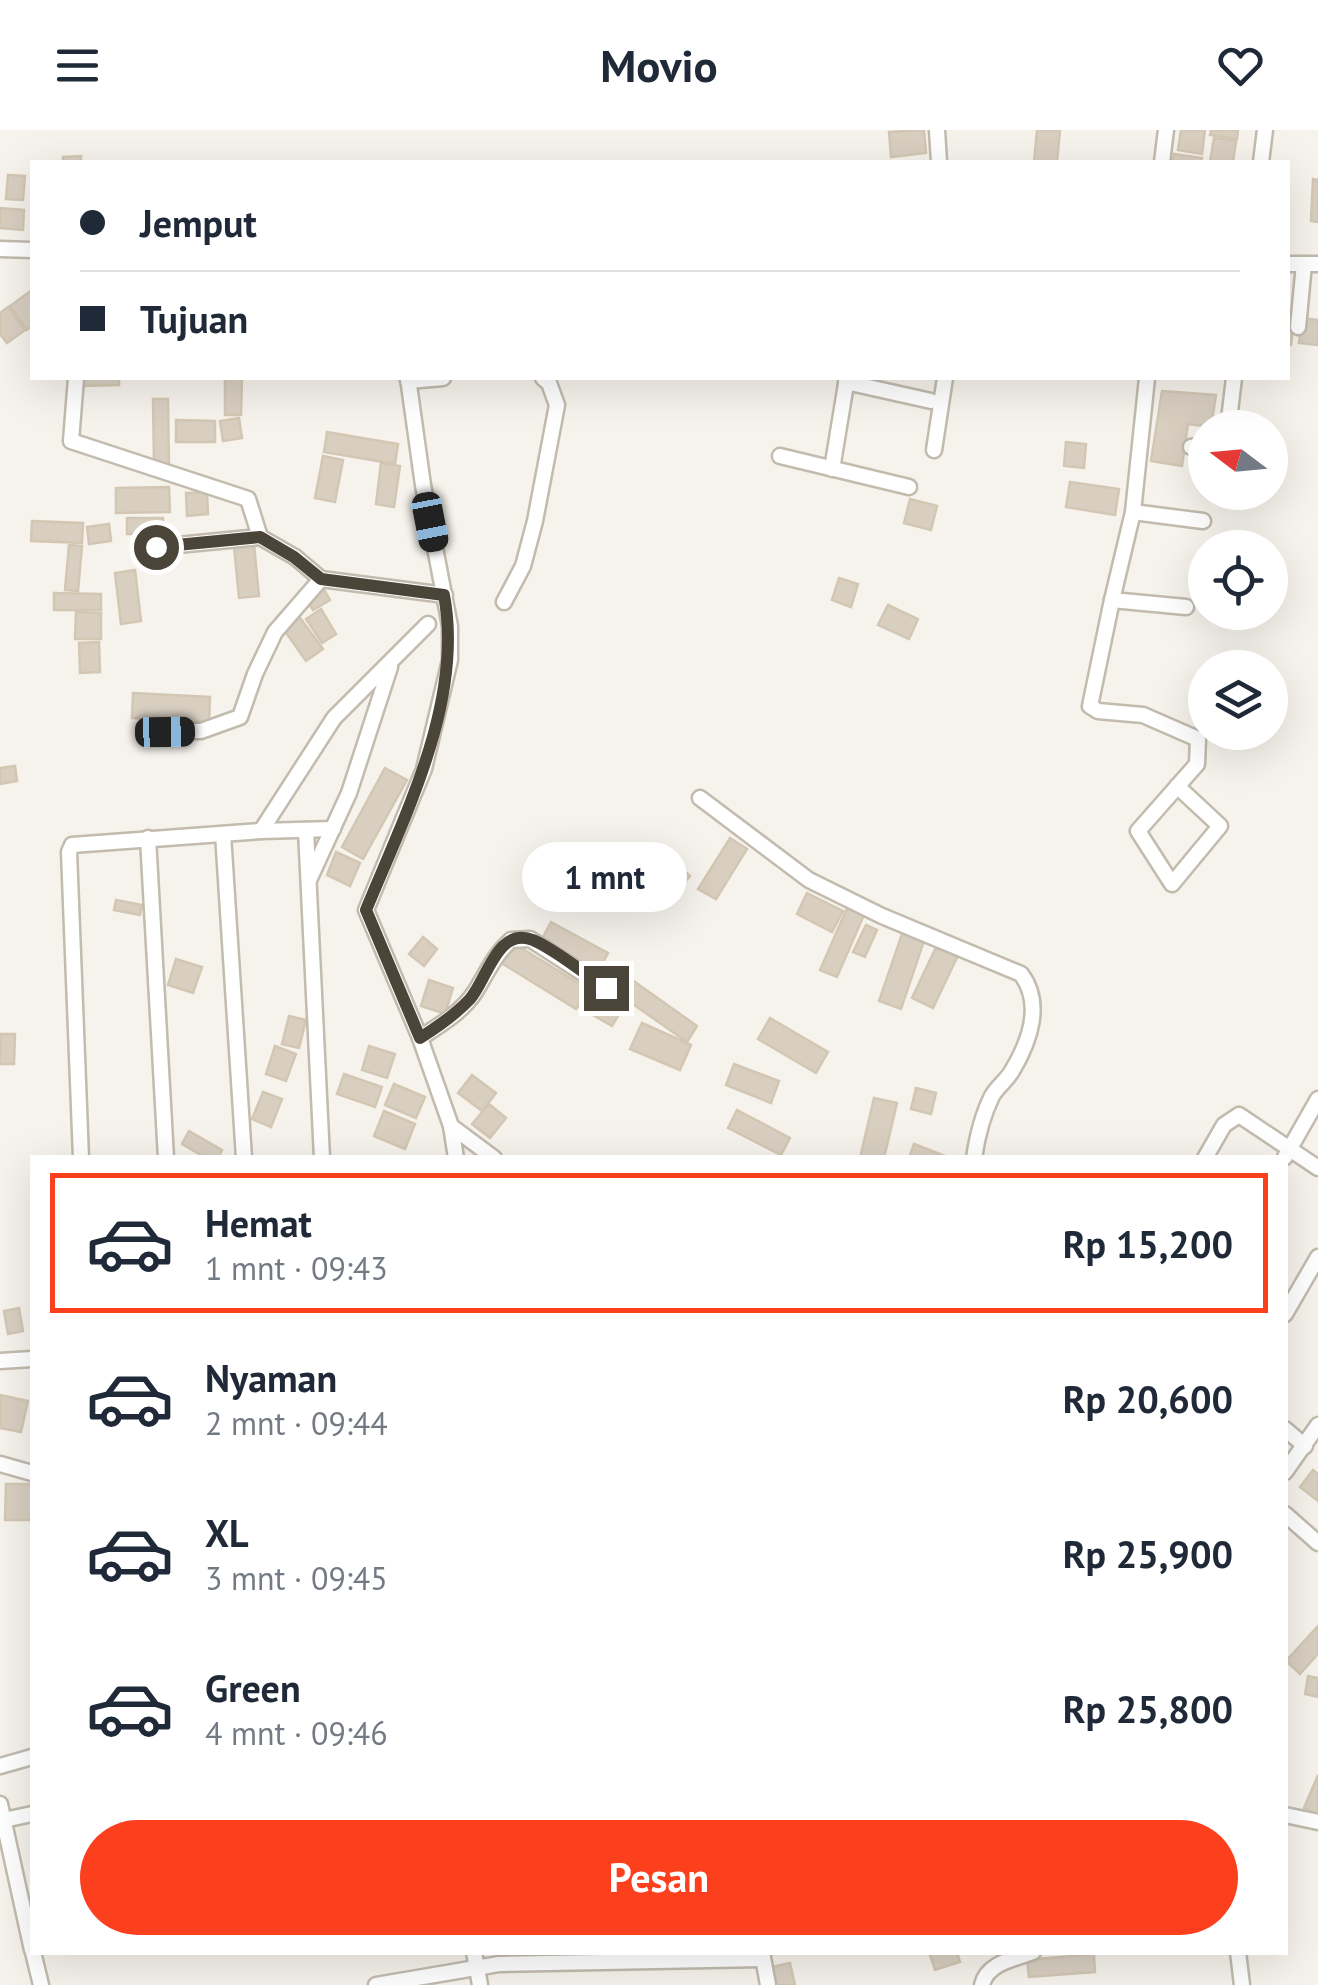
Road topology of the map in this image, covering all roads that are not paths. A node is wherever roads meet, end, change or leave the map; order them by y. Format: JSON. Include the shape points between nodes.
{"nodes":[{"id":1,"x":937,"y":130,"type":"edge"},
{"id":2,"x":1166,"y":130,"type":"edge"},
{"id":3,"x":1265,"y":130,"type":"edge"},
{"id":4,"x":940,"y":160,"type":"edge"},
{"id":5,"x":1162,"y":160,"type":"edge"},
{"id":6,"x":1261,"y":160,"type":"edge"},
{"id":7,"x":6,"y":249,"type":"edge"},
{"id":8,"x":0,"y":262,"type":"edge"},
{"id":9,"x":1311,"y":264,"type":"edge"},
{"id":10,"x":1298,"y":327,"type":"dead end"},
{"id":11,"x":76,"y":380,"type":"edge"},
{"id":12,"x":408,"y":380,"type":"edge"},
{"id":13,"x":546,"y":380,"type":"edge"},
{"id":14,"x":846,"y":380,"type":"edge"},
{"id":15,"x":944,"y":380,"type":"edge"},
{"id":16,"x":1147,"y":380,"type":"edge"},
{"id":17,"x":1234,"y":380,"type":"edge"},
{"id":18,"x":931,"y":401,"type":"dead end"},
{"id":19,"x":1230,"y":410,"type":"edge"},
{"id":20,"x":934,"y":450,"type":"dead end"},
{"id":21,"x":780,"y":456,"type":"dead end"},
{"id":22,"x":832,"y":469,"type":"junction"},
{"id":23,"x":909,"y":487,"type":"dead end"},
{"id":24,"x":1133,"y":512,"type":"junction"},
{"id":25,"x":1203,"y":520,"type":"dead end"},
{"id":26,"x":260,"y":537,"type":"junction"},
{"id":27,"x":156,"y":547,"type":"dead end"},
{"id":28,"x":321,"y":579,"type":"junction"},
{"id":29,"x":444,"y":595,"type":"junction"},
{"id":30,"x":1112,"y":600,"type":"junction"},
{"id":31,"x":504,"y":602,"type":"dead end"},
{"id":32,"x":1186,"y":606,"type":"dead end"},
{"id":33,"x":428,"y":624,"type":"dead end"},
{"id":34,"x":392,"y":662,"type":"junction"},
{"id":35,"x":165,"y":732,"type":"dead end"},
{"id":36,"x":1177,"y":786,"type":"junction"},
{"id":37,"x":700,"y":798,"type":"dead end"},
{"id":38,"x":333,"y":829,"type":"junction"},
{"id":39,"x":261,"y":830,"type":"junction"},
{"id":40,"x":306,"y":830,"type":"junction"},
{"id":41,"x":223,"y":834,"type":"junction"},
{"id":42,"x":148,"y":838,"type":"junction"},
{"id":43,"x":309,"y":880,"type":"junction"},
{"id":44,"x":606,"y":988,"type":"dead end"},
{"id":45,"x":420,"y":1038,"type":"junction"},
{"id":46,"x":1318,"y":1099,"type":"edge"},
{"id":47,"x":452,"y":1126,"type":"junction"},
{"id":48,"x":1287,"y":1154,"type":"edge"},
{"id":49,"x":82,"y":1155,"type":"edge"},
{"id":50,"x":166,"y":1155,"type":"edge"},
{"id":51,"x":244,"y":1155,"type":"edge"},
{"id":52,"x":322,"y":1155,"type":"edge"},
{"id":53,"x":456,"y":1155,"type":"edge"},
{"id":54,"x":490,"y":1155,"type":"edge"},
{"id":55,"x":975,"y":1155,"type":"edge"},
{"id":56,"x":1207,"y":1155,"type":"edge"},
{"id":57,"x":1318,"y":1168,"type":"edge"},
{"id":58,"x":1318,"y":1256,"type":"edge"},
{"id":59,"x":1288,"y":1309,"type":"edge"},
{"id":60,"x":30,"y":1359,"type":"edge"},
{"id":61,"x":0,"y":1362,"type":"edge"},
{"id":62,"x":1318,"y":1425,"type":"edge"},
{"id":63,"x":1288,"y":1431,"type":"edge"},
{"id":64,"x":1305,"y":1446,"type":"junction"},
{"id":65,"x":0,"y":1464,"type":"edge"},
{"id":66,"x":1288,"y":1468,"type":"edge"},
{"id":67,"x":30,"y":1472,"type":"edge"},
{"id":68,"x":1288,"y":1517,"type":"edge"},
{"id":69,"x":1318,"y":1542,"type":"edge"},
{"id":70,"x":30,"y":1758,"type":"edge"},
{"id":71,"x":0,"y":1766,"type":"edge"},
{"id":72,"x":0,"y":1804,"type":"edge"},
{"id":73,"x":30,"y":1814,"type":"edge"},
{"id":74,"x":1288,"y":1816,"type":"edge"},
{"id":75,"x":4,"y":1820,"type":"junction"},
{"id":76,"x":1318,"y":1822,"type":"edge"},
{"id":77,"x":3,"y":1838,"type":"edge"},
{"id":78,"x":30,"y":1940,"type":"edge"},
{"id":79,"x":34,"y":1955,"type":"edge"},
{"id":80,"x":1025,"y":1955,"type":"edge"},
{"id":81,"x":1238,"y":1955,"type":"edge"},
{"id":82,"x":762,"y":1956,"type":"edge"},
{"id":83,"x":475,"y":1960,"type":"edge"},
{"id":84,"x":41,"y":1985,"type":"edge"},
{"id":85,"x":376,"y":1985,"type":"edge"},
{"id":86,"x":480,"y":1985,"type":"edge"},
{"id":87,"x":768,"y":1985,"type":"edge"},
{"id":88,"x":982,"y":1985,"type":"edge"},
{"id":89,"x":1242,"y":1985,"type":"edge"}],
"edges":[{"from":1,"to":4,"type":"street"},
{"from":2,"to":5,"type":"street"},
{"from":3,"to":6,"type":"street"},
{"from":7,"to":8,"type":"street"},
{"from":9,"to":10,"type":"street"},
{"from":11,"to":26,"type":"street","via":[[70,441],[248,499]]},
{"from":12,"to":29,"type":"street"},
{"from":13,"to":31,"type":"street","via":[[558,406],[536,521]]},
{"from":14,"to":18,"type":"street"},
{"from":14,"to":22,"type":"street"},
{"from":15,"to":20,"type":"street"},
{"from":16,"to":24,"type":"street"},
{"from":17,"to":19,"type":"street"},
{"from":21,"to":22,"type":"street"},
{"from":22,"to":23,"type":"street"},
{"from":24,"to":25,"type":"street"},
{"from":24,"to":30,"type":"street"},
{"from":26,"to":27,"type":"street"},
{"from":26,"to":28,"type":"street"},
{"from":28,"to":29,"type":"street"},
{"from":28,"to":35,"type":"street","via":[[275,632],[240,718],[213,729]]},
{"from":29,"to":45,"type":"street","via":[[450,660],[424,769],[366,910]]},
{"from":30,"to":32,"type":"street"},
{"from":30,"to":36,"type":"street","via":[[1090,706],[1143,715],[1198,739],[1197,764]]},
{"from":33,"to":34,"type":"street"},
{"from":34,"to":38,"type":"street"},
{"from":34,"to":39,"type":"street","via":[[334,718]]},
{"from":36,"to":36,"type":"street","via":[[1138,831],[1172,884],[1220,826]]},
{"from":37,"to":55,"type":"street","via":[[809,880],[1021,974],[1034,1005],[1028,1033],[993,1095]]},
{"from":38,"to":40,"type":"street"},
{"from":38,"to":43,"type":"street"},
{"from":39,"to":40,"type":"street"},
{"from":39,"to":41,"type":"street"},
{"from":40,"to":43,"type":"street"},
{"from":41,"to":42,"type":"street"},
{"from":41,"to":51,"type":"street"},
{"from":42,"to":49,"type":"street","via":[[79,842],[69,852]]},
{"from":42,"to":50,"type":"street"},
{"from":43,"to":52,"type":"street"},
{"from":44,"to":45,"type":"street","via":[[530,939],[511,940],[496,953],[473,996]]},
{"from":45,"to":47,"type":"street"},
{"from":46,"to":48,"type":"street"},
{"from":47,"to":53,"type":"street"},
{"from":47,"to":54,"type":"street"},
{"from":48,"to":56,"type":"street","via":[[1240,1115],[1224,1124]]},
{"from":48,"to":57,"type":"street"},
{"from":58,"to":59,"type":"street"},
{"from":60,"to":61,"type":"street"},
{"from":62,"to":64,"type":"street"},
{"from":63,"to":64,"type":"street"},
{"from":64,"to":66,"type":"street"},
{"from":65,"to":67,"type":"street"},
{"from":68,"to":69,"type":"street"},
{"from":70,"to":71,"type":"street"},
{"from":72,"to":75,"type":"street"},
{"from":73,"to":75,"type":"street"},
{"from":74,"to":76,"type":"street"},
{"from":75,"to":77,"type":"street"},
{"from":77,"to":78,"type":"street"},
{"from":79,"to":84,"type":"street"},
{"from":80,"to":88,"type":"street","via":[[998,1965]]},
{"from":81,"to":89,"type":"street"},
{"from":82,"to":83,"type":"street"},
{"from":82,"to":87,"type":"street"},
{"from":83,"to":85,"type":"street"},
{"from":83,"to":86,"type":"street"}]}
